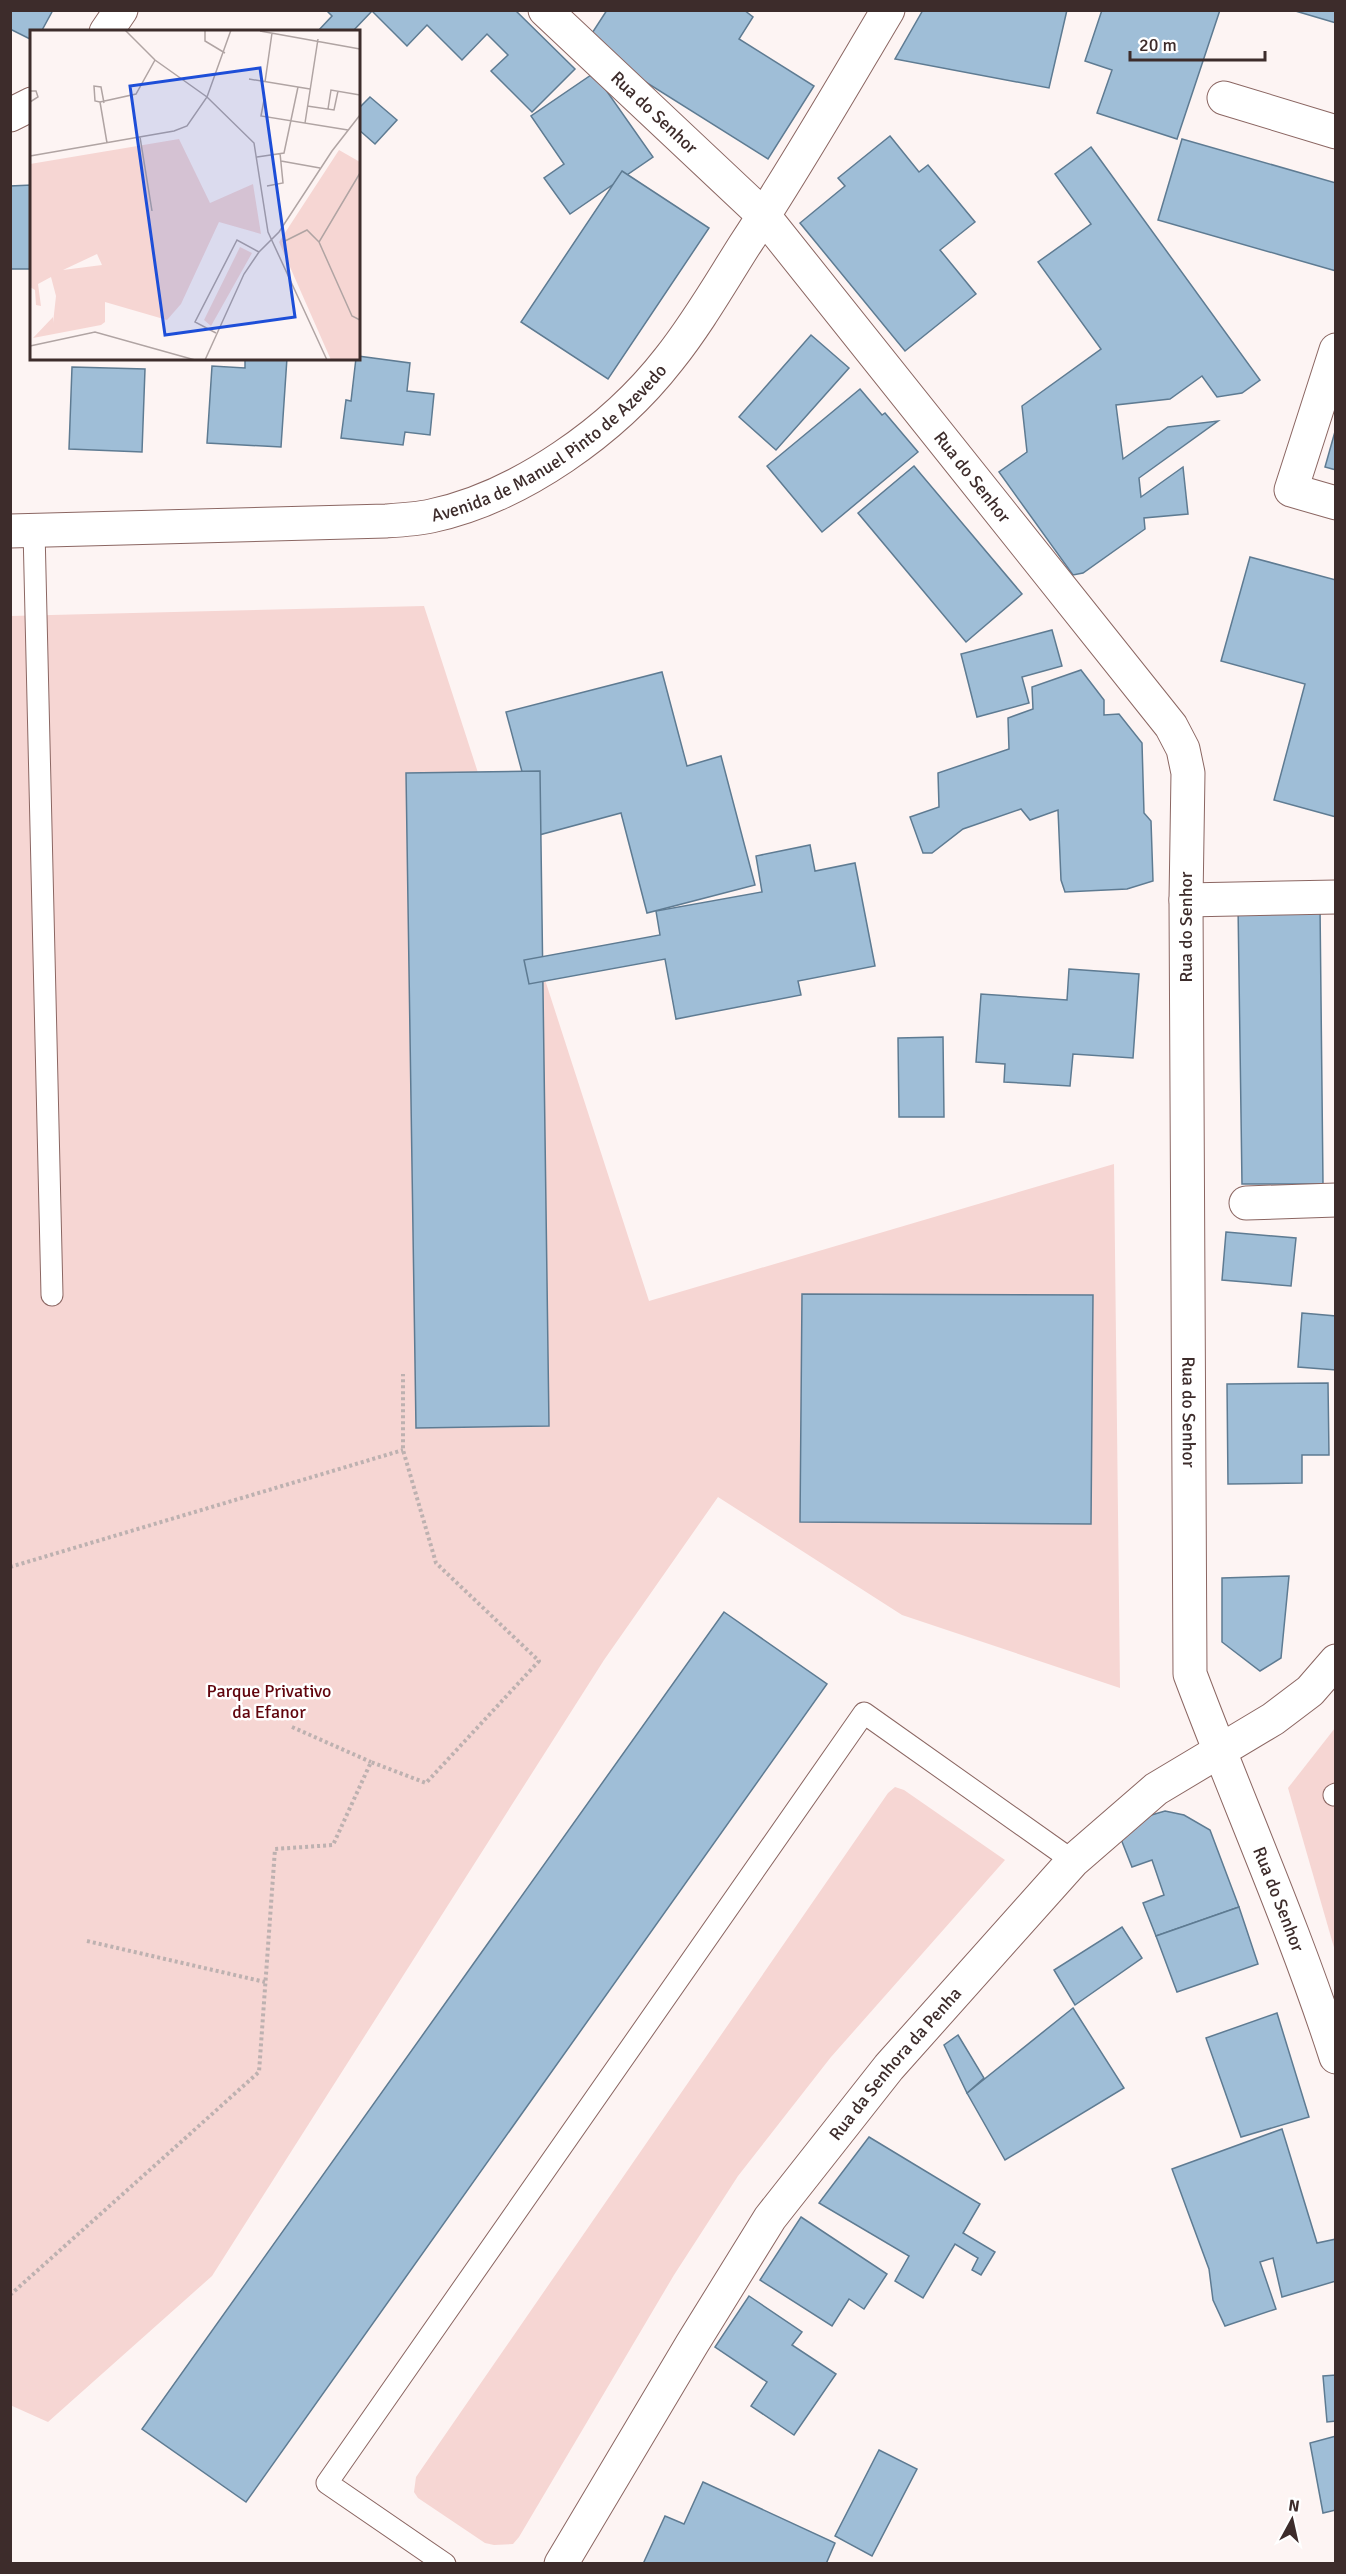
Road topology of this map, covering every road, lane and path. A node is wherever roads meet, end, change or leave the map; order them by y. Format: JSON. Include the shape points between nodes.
{"nodes":[{"id":1,"x":121,"y":10,"type":"edge"},
{"id":2,"x":545,"y":10,"type":"edge"},
{"id":3,"x":888,"y":10,"type":"edge"},
{"id":4,"x":107,"y":30,"type":"edge"},
{"id":5,"x":1224,"y":98,"type":"dead end"},
{"id":6,"x":30,"y":105,"type":"edge"},
{"id":7,"x":10,"y":115,"type":"edge"},
{"id":8,"x":1335,"y":132,"type":"edge"},
{"id":9,"x":764,"y":216,"type":"junction"},
{"id":10,"x":1335,"y":350,"type":"edge"},
{"id":11,"x":1335,"y":502,"type":"edge"},
{"id":12,"x":22,"y":530,"type":"edge"},
{"id":13,"x":1335,"y":897,"type":"edge"},
{"id":14,"x":1186,"y":900,"type":"junction"},
{"id":15,"x":1335,"y":1200,"type":"edge"},
{"id":16,"x":1246,"y":1203,"type":"dead end"},
{"id":17,"x":52,"y":1294,"type":"dead end"},
{"id":18,"x":403,"y":1374,"type":"dead end"},
{"id":19,"x":403,"y":1450,"type":"junction"},
{"id":20,"x":10,"y":1567,"type":"edge"},
{"id":21,"x":1335,"y":1661,"type":"edge"},
{"id":22,"x":292,"y":1727,"type":"dead end"},
{"id":23,"x":1219,"y":1752,"type":"junction"},
{"id":24,"x":371,"y":1762,"type":"junction"},
{"id":25,"x":1073,"y":1860,"type":"junction"},
{"id":26,"x":87,"y":1941,"type":"dead end"},
{"id":27,"x":265,"y":1982,"type":"junction"},
{"id":28,"x":1335,"y":2057,"type":"edge"},
{"id":29,"x":10,"y":2295,"type":"edge"},
{"id":30,"x":445,"y":2564,"type":"edge"},
{"id":31,"x":561,"y":2564,"type":"edge"}],
"edges":[{"from":1,"to":4,"type":"street"},
{"from":2,"to":9,"type":"street","name":"Rua do Senhor"},
{"from":3,"to":9,"type":"street","name":"Avenida de Manuel Pinto de Azevedo"},
{"from":5,"to":8,"type":"street"},
{"from":6,"to":7,"type":"street"},
{"from":9,"to":12,"type":"street","name":"Avenida de Manuel Pinto de Azevedo","via":[[669,359],[645,387],[576,447],[527,481],[432,516],[386,521]]},
{"from":9,"to":14,"type":"street","name":"Rua do Senhor","via":[[1171,726],[1183,749],[1188,773]]},
{"from":10,"to":11,"type":"street","via":[[1291,490]]},
{"from":12,"to":17,"type":"lane"},
{"from":13,"to":14,"type":"street"},
{"from":14,"to":23,"type":"street","name":"Rua do Senhor","via":[[1190,1674]]},
{"from":15,"to":16,"type":"street"},
{"from":18,"to":19,"type":"path"},
{"from":19,"to":20,"type":"path"},
{"from":19,"to":24,"type":"path","via":[[436,1563],[539,1661],[426,1783]]},
{"from":21,"to":23,"type":"street","name":"Rua da Senhora da Penha","via":[[1310,1691]]},
{"from":22,"to":24,"type":"path"},
{"from":23,"to":25,"type":"street","name":"Rua da Senhora da Penha","via":[[1156,1789]]},
{"from":23,"to":28,"type":"street","name":"Rua do Senhor"},
{"from":24,"to":27,"type":"path","via":[[333,1845],[275,1849]]},
{"from":25,"to":30,"type":"lane","via":[[864,1713],[327,2483]]},
{"from":25,"to":31,"type":"street","name":"Rua da Senhora da Penha","via":[[889,2067],[770,2218]]},
{"from":26,"to":27,"type":"path"},
{"from":27,"to":29,"type":"path","via":[[259,2072]]}]}
